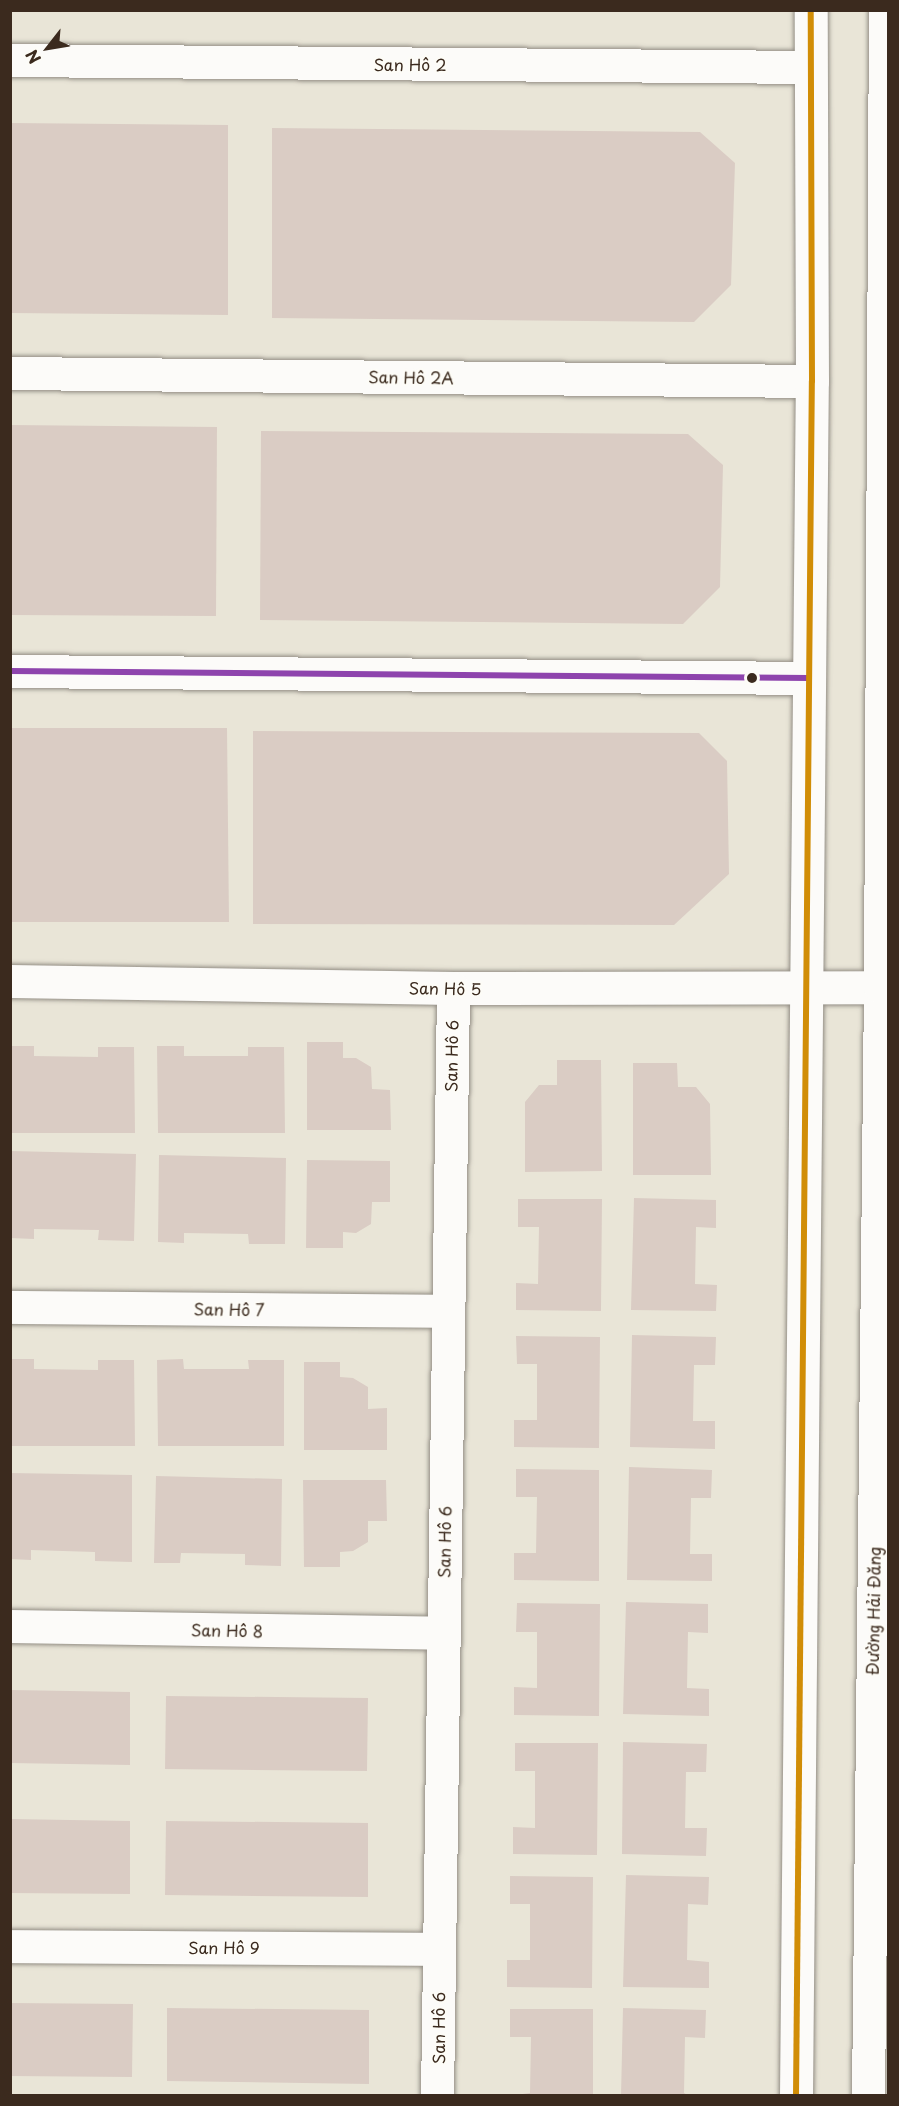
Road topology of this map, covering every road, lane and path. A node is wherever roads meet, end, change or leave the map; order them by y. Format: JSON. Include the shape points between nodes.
{"nodes":[{"id":1,"x":811,"y":10,"type":"edge"},
{"id":2,"x":885,"y":10,"type":"edge"},
{"id":3,"x":10,"y":60,"type":"edge"},
{"id":4,"x":810,"y":67,"type":"junction"},
{"id":5,"x":10,"y":373,"type":"edge"},
{"id":6,"x":812,"y":381,"type":"junction"},
{"id":7,"x":10,"y":671,"type":"edge"},
{"id":8,"x":809,"y":678,"type":"junction"},
{"id":9,"x":10,"y":981,"type":"edge"},
{"id":10,"x":807,"y":986,"type":"junction"},
{"id":11,"x":880,"y":987,"type":"junction"},
{"id":12,"x":453,"y":988,"type":"junction"},
{"id":13,"x":10,"y":1307,"type":"edge"},
{"id":14,"x":448,"y":1311,"type":"junction"},
{"id":15,"x":10,"y":1626,"type":"edge"},
{"id":16,"x":443,"y":1633,"type":"junction"},
{"id":17,"x":10,"y":1946,"type":"edge"},
{"id":18,"x":438,"y":1949,"type":"junction"},
{"id":19,"x":437,"y":2096,"type":"edge"},
{"id":20,"x":795,"y":2096,"type":"edge"},
{"id":21,"x":868,"y":2096,"type":"edge"}],
"edges":[{"from":1,"to":4,"type":"street"},
{"from":2,"to":11,"type":"street","name":"Đường Hải Đăng"},
{"from":3,"to":4,"type":"street","name":"San Hô 2"},
{"from":4,"to":6,"type":"street"},
{"from":5,"to":6,"type":"street","name":"San Hô 2A"},
{"from":6,"to":8,"type":"street"},
{"from":7,"to":8,"type":"street"},
{"from":8,"to":10,"type":"street"},
{"from":9,"to":12,"type":"street","name":"San Hô 5"},
{"from":10,"to":11,"type":"street","name":"San Hô 5"},
{"from":10,"to":12,"type":"street","name":"San Hô 5"},
{"from":10,"to":20,"type":"street"},
{"from":11,"to":21,"type":"street","name":"Đường Hải Đăng"},
{"from":12,"to":14,"type":"street","name":"San Hô 6"},
{"from":13,"to":14,"type":"street","name":"San Hô 7"},
{"from":14,"to":16,"type":"street","name":"San Hô 6"},
{"from":15,"to":16,"type":"street","name":"San Hô 8"},
{"from":16,"to":18,"type":"street","name":"San Hô 6"},
{"from":17,"to":18,"type":"street","name":"San Hô 9"},
{"from":18,"to":19,"type":"street","name":"San Hô 6"}]}
